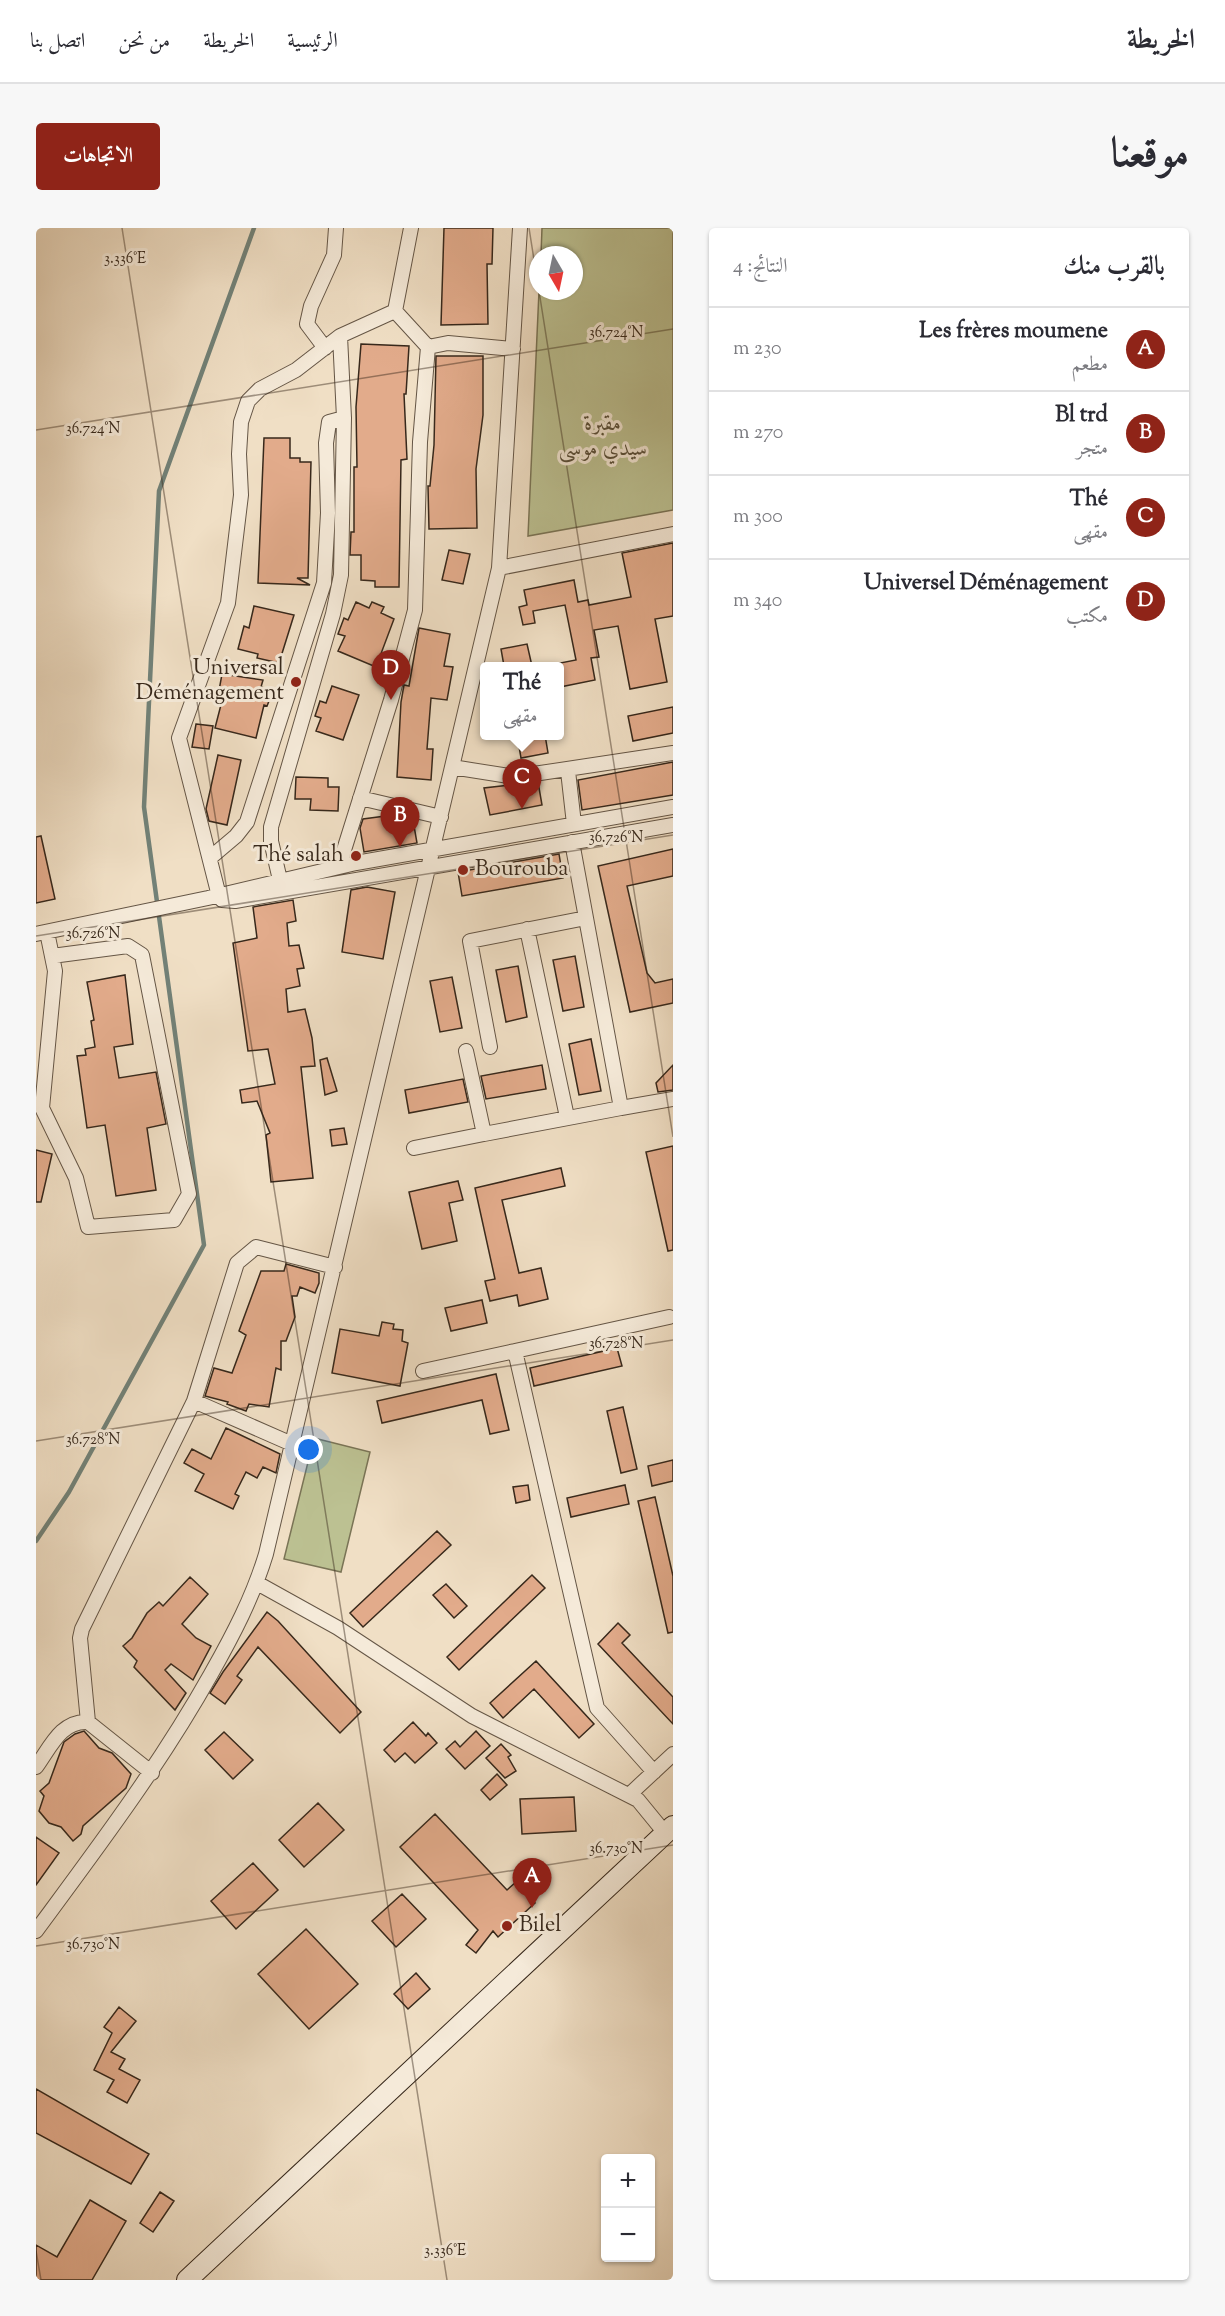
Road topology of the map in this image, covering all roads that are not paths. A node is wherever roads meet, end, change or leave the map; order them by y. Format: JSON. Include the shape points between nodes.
{"nodes":[{"id":1,"x":336,"y":228,"type":"edge"},
{"id":2,"x":411,"y":228,"type":"edge"},
{"id":3,"x":520,"y":228,"type":"edge"},
{"id":4,"x":395,"y":311,"type":"junction"},
{"id":5,"x":340,"y":336,"type":"junction"},
{"id":6,"x":428,"y":347,"type":"junction"},
{"id":7,"x":325,"y":348,"type":"junction"},
{"id":8,"x":513,"y":349,"type":"junction"},
{"id":9,"x":344,"y":418,"type":"junction"},
{"id":10,"x":673,"y":534,"type":"edge"},
{"id":11,"x":499,"y":568,"type":"junction"},
{"id":12,"x":673,"y":753,"type":"edge"},
{"id":13,"x":452,"y":767,"type":"junction"},
{"id":14,"x":568,"y":771,"type":"junction"},
{"id":15,"x":360,"y":798,"type":"junction"},
{"id":16,"x":673,"y":807,"type":"edge"},
{"id":17,"x":441,"y":817,"type":"junction"},
{"id":18,"x":574,"y":824,"type":"junction"},
{"id":19,"x":673,"y":825,"type":"edge"},
{"id":20,"x":572,"y":842,"type":"junction"},
{"id":21,"x":435,"y":847,"type":"junction"},
{"id":22,"x":210,"y":858,"type":"junction"},
{"id":23,"x":339,"y":866,"type":"junction"},
{"id":24,"x":428,"y":867,"type":"junction"},
{"id":25,"x":280,"y":880,"type":"junction"},
{"id":26,"x":214,"y":897,"type":"junction"},
{"id":27,"x":586,"y":918,"type":"junction"},
{"id":28,"x":527,"y":929,"type":"junction"},
{"id":29,"x":42,"y":933,"type":"edge"},
{"id":30,"x":52,"y":957,"type":"junction"},
{"id":31,"x":490,"y":1047,"type":"dead end"},
{"id":32,"x":466,"y":1051,"type":"dead end"},
{"id":33,"x":673,"y":1099,"type":"edge"},
{"id":34,"x":621,"y":1108,"type":"junction"},
{"id":35,"x":567,"y":1117,"type":"junction"},
{"id":36,"x":484,"y":1134,"type":"junction"},
{"id":37,"x":414,"y":1148,"type":"dead end"},
{"id":38,"x":335,"y":1267,"type":"junction"},
{"id":39,"x":669,"y":1317,"type":"dead end"},
{"id":40,"x":515,"y":1351,"type":"junction"},
{"id":41,"x":423,"y":1371,"type":"dead end"},
{"id":42,"x":194,"y":1401,"type":"junction"},
{"id":43,"x":292,"y":1444,"type":"junction"},
{"id":44,"x":257,"y":1583,"type":"junction"},
{"id":45,"x":88,"y":1722,"type":"junction"},
{"id":46,"x":40,"y":1754,"type":"edge"},
{"id":47,"x":673,"y":1754,"type":"edge"},
{"id":48,"x":36,"y":1767,"type":"edge"},
{"id":49,"x":654,"y":1772,"type":"junction"},
{"id":50,"x":152,"y":1773,"type":"junction"},
{"id":51,"x":629,"y":1795,"type":"junction"},
{"id":52,"x":669,"y":1829,"type":"edge"},
{"id":53,"x":36,"y":1930,"type":"edge"},
{"id":54,"x":187,"y":2280,"type":"edge"}],
"edges":[{"from":1,"to":7,"type":"street","via":[[334,255],[310,306],[307,324]]},
{"from":2,"to":4,"type":"street"},
{"from":3,"to":8,"type":"street"},
{"from":4,"to":5,"type":"street"},
{"from":4,"to":6,"type":"street"},
{"from":5,"to":7,"type":"street"},
{"from":5,"to":9,"type":"street"},
{"from":6,"to":8,"type":"street","via":[[448,343]]},
{"from":6,"to":15,"type":"street","via":[[420,442],[415,610]]},
{"from":7,"to":22,"type":"street","via":[[282,379],[260,389],[248,401],[241,422],[241,495],[228,603],[179,738]]},
{"from":8,"to":11,"type":"street"},
{"from":9,"to":22,"type":"street","via":[[329,422],[326,443],[328,513],[324,583],[318,605],[247,822]]},
{"from":9,"to":25,"type":"street","via":[[341,576],[271,827]]},
{"from":10,"to":11,"type":"street"},
{"from":11,"to":13,"type":"street"},
{"from":12,"to":14,"type":"street"},
{"from":13,"to":14,"type":"street","via":[[509,776]]},
{"from":13,"to":17,"type":"street"},
{"from":14,"to":18,"type":"street"},
{"from":15,"to":17,"type":"street"},
{"from":15,"to":23,"type":"street"},
{"from":16,"to":18,"type":"street"},
{"from":17,"to":21,"type":"street"},
{"from":18,"to":21,"type":"street"},
{"from":19,"to":20,"type":"street"},
{"from":20,"to":24,"type":"street"},
{"from":20,"to":27,"type":"street"},
{"from":21,"to":23,"type":"street"},
{"from":21,"to":24,"type":"street"},
{"from":22,"to":26,"type":"street"},
{"from":23,"to":25,"type":"street"},
{"from":24,"to":26,"type":"street","via":[[235,901]]},
{"from":24,"to":38,"type":"street"},
{"from":25,"to":26,"type":"street"},
{"from":26,"to":29,"type":"street"},
{"from":27,"to":28,"type":"street"},
{"from":27,"to":34,"type":"street"},
{"from":28,"to":31,"type":"street","via":[[470,941]]},
{"from":28,"to":35,"type":"street"},
{"from":29,"to":30,"type":"street"},
{"from":30,"to":30,"type":"street","via":[[55,971],[42,1108],[76,1178],[88,1227],[174,1220],[189,1194],[142,955],[128,946]]},
{"from":32,"to":36,"type":"street"},
{"from":33,"to":34,"type":"street"},
{"from":34,"to":35,"type":"street"},
{"from":35,"to":36,"type":"street"},
{"from":36,"to":37,"type":"street"},
{"from":38,"to":42,"type":"street","via":[[256,1247],[246,1252],[237,1263]]},
{"from":38,"to":43,"type":"street"},
{"from":39,"to":40,"type":"street"},
{"from":40,"to":41,"type":"street"},
{"from":40,"to":49,"type":"street","via":[[597,1708]]},
{"from":42,"to":43,"type":"street"},
{"from":42,"to":45,"type":"street","via":[[82,1629]]},
{"from":43,"to":44,"type":"street"},
{"from":44,"to":50,"type":"street","via":[[223,1653]]},
{"from":44,"to":51,"type":"street","via":[[348,1634],[472,1716]]},
{"from":45,"to":46,"type":"street","via":[[75,1721],[64,1728]]},
{"from":45,"to":50,"type":"street"},
{"from":46,"to":48,"type":"street"},
{"from":47,"to":49,"type":"street"},
{"from":49,"to":51,"type":"street"},
{"from":50,"to":53,"type":"street"},
{"from":51,"to":52,"type":"street"},
{"from":52,"to":54,"type":"street"}]}
